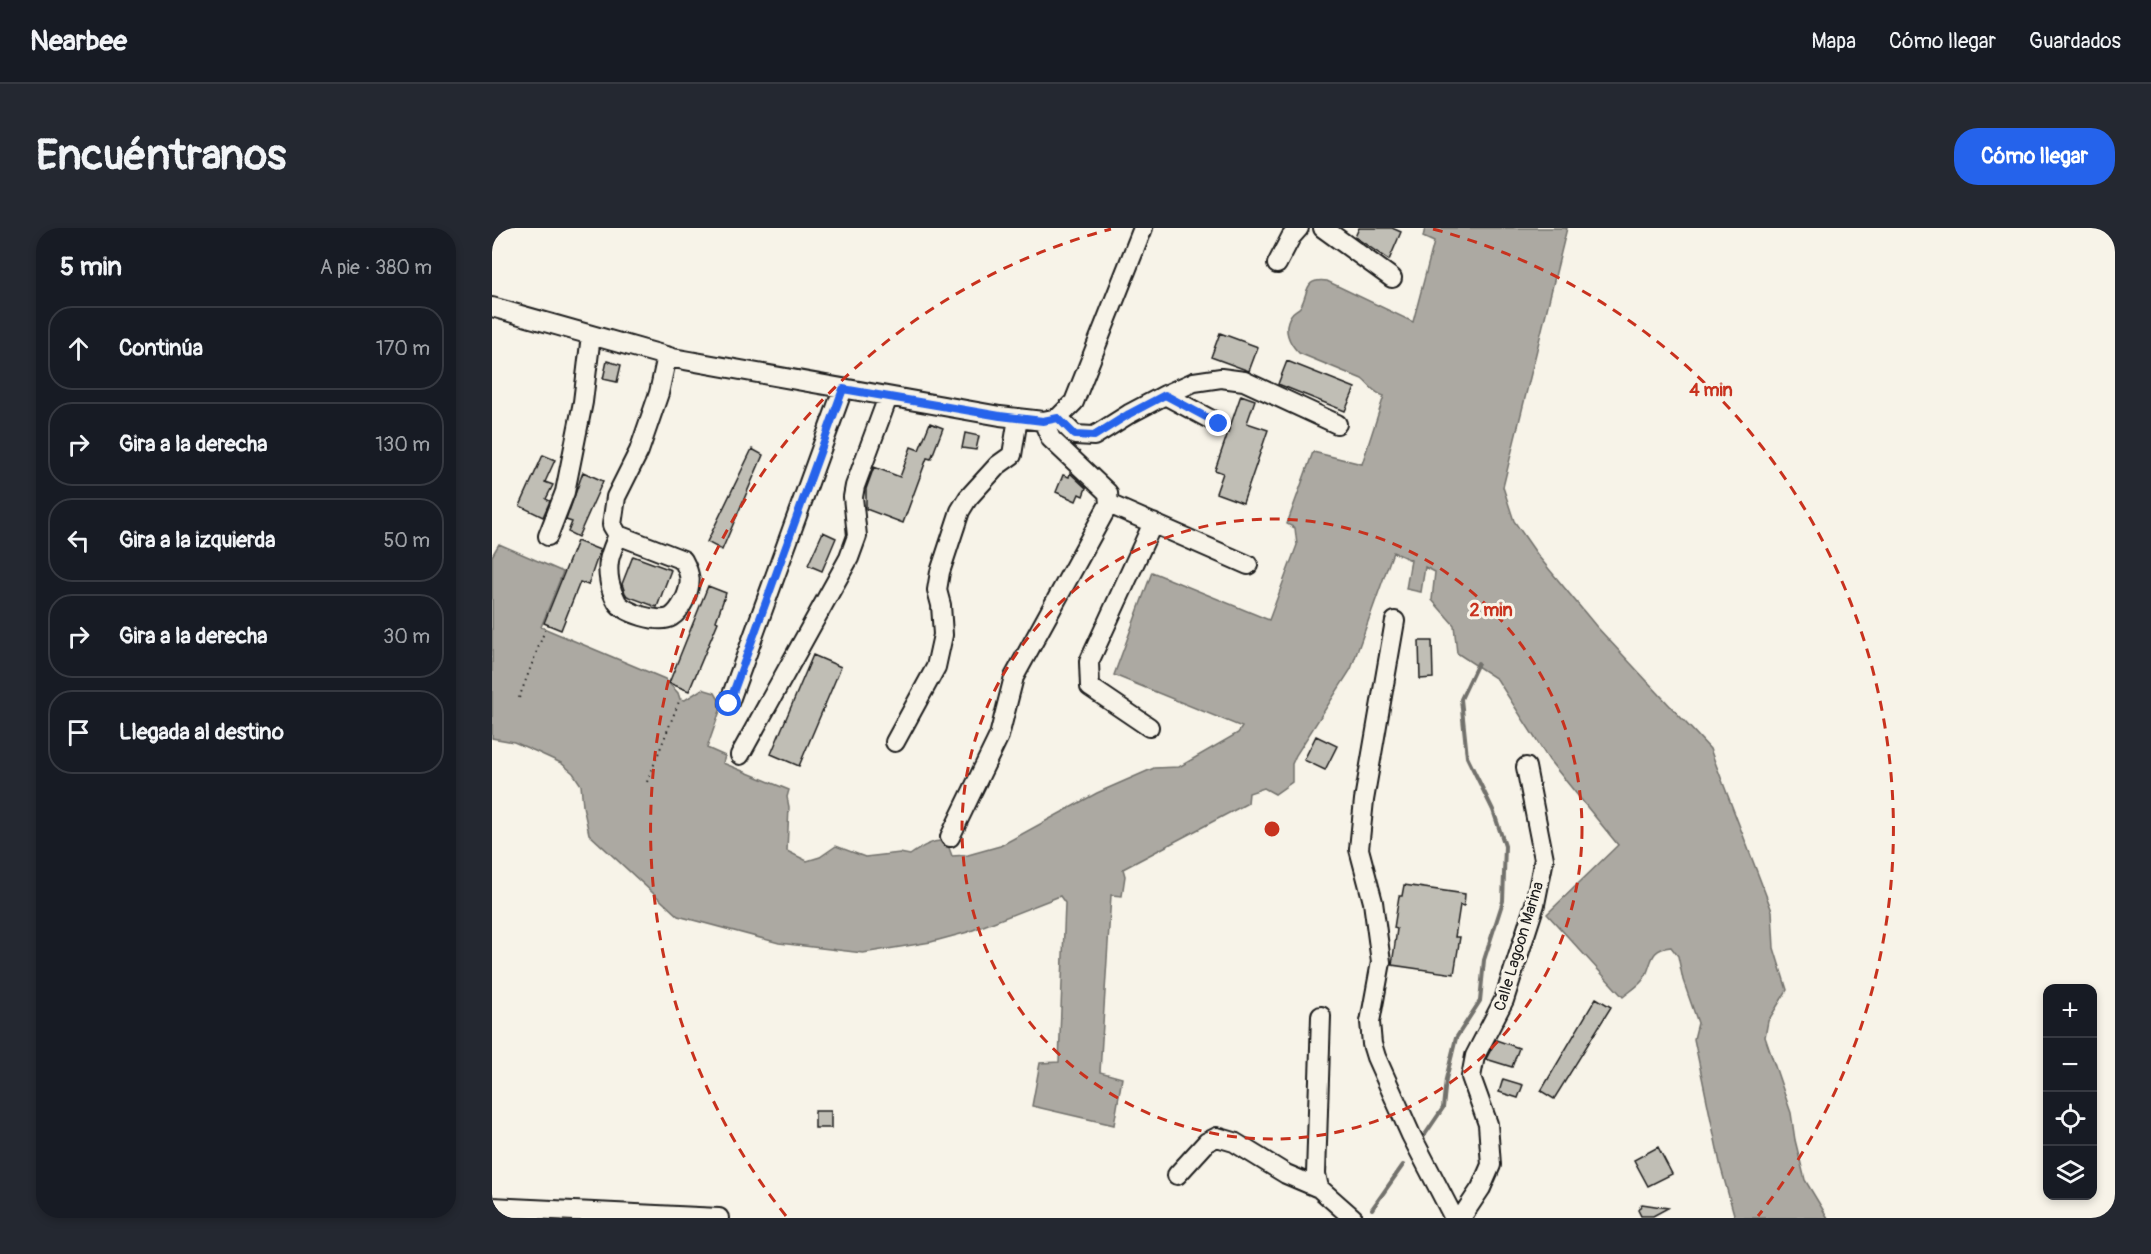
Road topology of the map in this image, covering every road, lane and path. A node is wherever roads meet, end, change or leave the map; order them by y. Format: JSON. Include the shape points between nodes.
{"nodes":[{"id":1,"x":1143,"y":228,"type":"edge"},
{"id":2,"x":1299,"y":228,"type":"edge"},
{"id":3,"x":1323,"y":228,"type":"edge"},
{"id":4,"x":1277,"y":264,"type":"dead end"},
{"id":5,"x":1392,"y":278,"type":"dead end"},
{"id":6,"x":492,"y":307,"type":"edge"},
{"id":7,"x":591,"y":335,"type":"junction"},
{"id":8,"x":667,"y":356,"type":"junction"},
{"id":9,"x":843,"y":389,"type":"junction"},
{"id":10,"x":1165,"y":395,"type":"junction"},
{"id":11,"x":888,"y":397,"type":"junction"},
{"id":12,"x":1018,"y":418,"type":"junction"},
{"id":13,"x":1051,"y":419,"type":"junction"},
{"id":14,"x":1219,"y":424,"type":"dead end"},
{"id":15,"x":1337,"y":424,"type":"dead end"},
{"id":16,"x":1109,"y":504,"type":"junction"},
{"id":17,"x":1153,"y":523,"type":"junction"},
{"id":18,"x":618,"y":535,"type":"junction"},
{"id":19,"x":548,"y":536,"type":"dead end"},
{"id":20,"x":1248,"y":565,"type":"dead end"},
{"id":21,"x":1395,"y":621,"type":"dead end"},
{"id":22,"x":545,"y":630,"type":"dead end"},
{"id":23,"x":519,"y":698,"type":"dead end"},
{"id":24,"x":680,"y":699,"type":"dead end"},
{"id":25,"x":729,"y":704,"type":"dead end"},
{"id":26,"x":1149,"y":727,"type":"dead end"},
{"id":27,"x":895,"y":742,"type":"dead end"},
{"id":28,"x":740,"y":755,"type":"dead end"},
{"id":29,"x":1526,"y":766,"type":"dead end"},
{"id":30,"x":647,"y":782,"type":"dead end"},
{"id":31,"x":950,"y":837,"type":"dead end"},
{"id":32,"x":1321,"y":1016,"type":"dead end"},
{"id":33,"x":1177,"y":1176,"type":"dead end"},
{"id":34,"x":1319,"y":1188,"type":"junction"},
{"id":35,"x":492,"y":1207,"type":"edge"},
{"id":36,"x":629,"y":1216,"type":"edge"},
{"id":37,"x":719,"y":1218,"type":"edge"},
{"id":38,"x":1353,"y":1218,"type":"edge"},
{"id":39,"x":1454,"y":1218,"type":"edge"},
{"id":40,"x":1461,"y":1218,"type":"edge"}],
"edges":[{"from":1,"to":13,"type":"street","via":[[1074,402]]},
{"from":2,"to":4,"type":"street"},
{"from":3,"to":5,"type":"street"},
{"from":6,"to":7,"type":"street"},
{"from":7,"to":8,"type":"street"},
{"from":7,"to":19,"type":"street","via":[[583,402],[565,492]]},
{"from":8,"to":9,"type":"street"},
{"from":8,"to":18,"type":"street","via":[[639,452],[614,504],[612,525]]},
{"from":9,"to":11,"type":"street"},
{"from":9,"to":25,"type":"street"},
{"from":10,"to":13,"type":"street","via":[[1094,436],[1075,435]]},
{"from":10,"to":14,"type":"street"},
{"from":10,"to":15,"type":"street","via":[[1194,382],[1221,378],[1244,381]]},
{"from":11,"to":12,"type":"street"},
{"from":11,"to":28,"type":"street","via":[[855,486],[857,536],[849,558]]},
{"from":12,"to":13,"type":"street"},
{"from":12,"to":27,"type":"street","via":[[1012,455],[998,465],[960,511],[937,590],[943,635],[936,667]]},
{"from":13,"to":16,"type":"street","via":[[1051,439],[1108,493]]},
{"from":16,"to":17,"type":"street"},
{"from":16,"to":31,"type":"street","via":[[1014,677],[999,736]]},
{"from":17,"to":20,"type":"street"},
{"from":17,"to":26,"type":"street","via":[[1089,662],[1090,687]]},
{"from":18,"to":18,"type":"street","via":[[683,560],[690,586],[680,610],[669,619],[653,619],[624,609],[617,602],[609,584],[609,561]]},
{"from":21,"to":39,"type":"street","via":[[1359,849],[1373,902],[1381,962],[1370,1022],[1372,1044],[1411,1135]]},
{"from":22,"to":23,"type":"path"},
{"from":24,"to":30,"type":"path"},
{"from":29,"to":40,"type":"street","name":"Calle Lagoon Marina","via":[[1544,859],[1535,903],[1504,1000],[1475,1056],[1471,1077],[1488,1124],[1491,1165]]},
{"from":32,"to":34,"type":"street","via":[[1316,1174]]},
{"from":33,"to":34,"type":"street","via":[[1207,1142],[1217,1137],[1234,1142],[1286,1174]]},
{"from":34,"to":38,"type":"street"},
{"from":35,"to":36,"type":"street"},
{"from":36,"to":37,"type":"street"}]}
